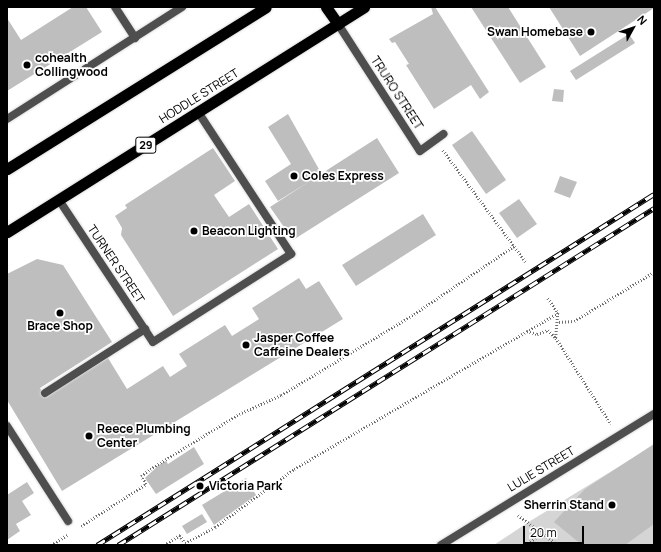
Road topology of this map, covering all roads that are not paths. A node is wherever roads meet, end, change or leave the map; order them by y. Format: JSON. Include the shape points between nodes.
{"nodes":[{"id":1,"x":114,"y":7,"type":"edge"},
{"id":2,"x":182,"y":7,"type":"edge"},
{"id":3,"x":266,"y":7,"type":"edge"},
{"id":4,"x":326,"y":7,"type":"edge"},
{"id":5,"x":364,"y":7,"type":"edge"},
{"id":6,"x":338,"y":24,"type":"junction"},
{"id":7,"x":134,"y":38,"type":"junction"},
{"id":8,"x":198,"y":112,"type":"junction"},
{"id":9,"x":7,"y":119,"type":"edge"},
{"id":10,"x":443,"y":134,"type":"dead end"},
{"id":11,"x":7,"y":169,"type":"edge"},
{"id":12,"x":59,"y":200,"type":"junction"},
{"id":13,"x":7,"y":232,"type":"edge"},
{"id":14,"x":145,"y":329,"type":"junction"},
{"id":15,"x":45,"y":393,"type":"dead end"},
{"id":16,"x":654,"y":414,"type":"edge"},
{"id":17,"x":7,"y":426,"type":"edge"},
{"id":18,"x":68,"y":521,"type":"dead end"},
{"id":19,"x":441,"y":545,"type":"edge"}],
"edges":[{"from":1,"to":7,"type":"street"},
{"from":2,"to":7,"type":"street"},
{"from":3,"to":11,"type":"highway"},
{"from":4,"to":6,"type":"highway"},
{"from":5,"to":6,"type":"highway","name":"HODDLE STREET","number":"29"},
{"from":6,"to":8,"type":"highway","name":"HODDLE STREET","number":"29"},
{"from":6,"to":10,"type":"street","name":"TRURO STREET","via":[[420,151]]},
{"from":7,"to":9,"type":"street"},
{"from":8,"to":12,"type":"highway","name":"HODDLE STREET","number":"29"},
{"from":8,"to":14,"type":"street","name":"TURNER STREET","via":[[291,254],[153,342]]},
{"from":12,"to":13,"type":"highway","name":"HODDLE STREET","number":"29"},
{"from":12,"to":14,"type":"street","name":"TURNER STREET"},
{"from":14,"to":15,"type":"street"},
{"from":16,"to":19,"type":"street","name":"LULIE STREET"},
{"from":17,"to":18,"type":"street"}]}
